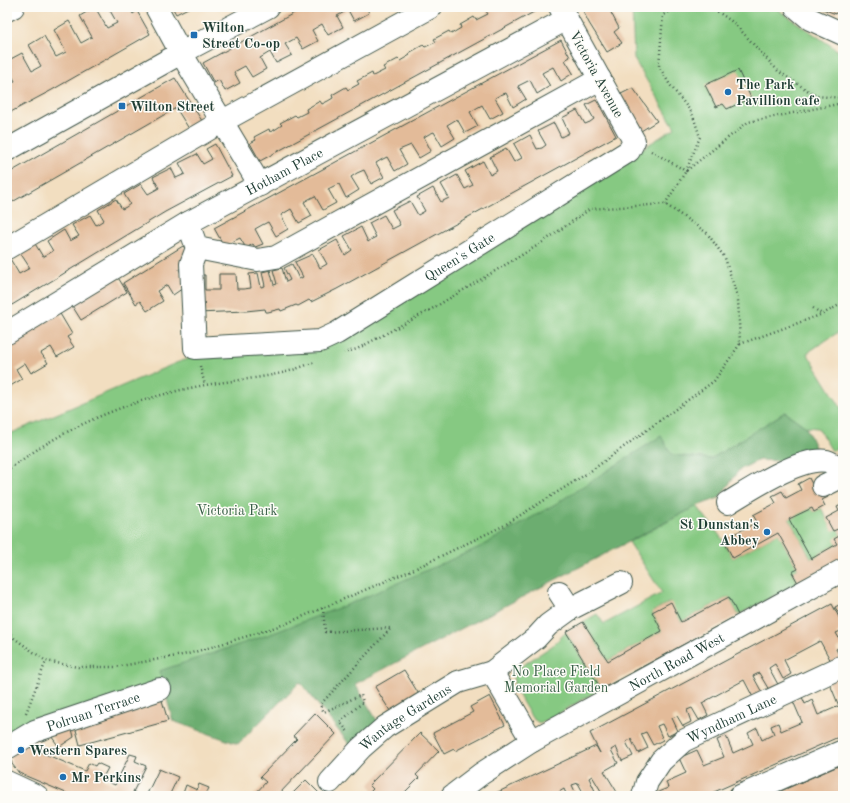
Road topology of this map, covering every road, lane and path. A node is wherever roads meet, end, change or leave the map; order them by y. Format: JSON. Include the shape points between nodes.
{"nodes":[{"id":1,"x":13,"y":7,"type":"edge"},
{"id":2,"x":156,"y":7,"type":"edge"},
{"id":3,"x":268,"y":7,"type":"edge"},
{"id":4,"x":431,"y":7,"type":"edge"},
{"id":5,"x":677,"y":7,"type":"edge"},
{"id":6,"x":711,"y":7,"type":"edge"},
{"id":7,"x":796,"y":7,"type":"edge"},
{"id":8,"x":7,"y":10,"type":"edge"},
{"id":9,"x":563,"y":13,"type":"edge"},
{"id":10,"x":843,"y":34,"type":"edge"},
{"id":11,"x":181,"y":53,"type":"junction"},
{"id":12,"x":600,"y":79,"type":"junction"},
{"id":13,"x":843,"y":98,"type":"edge"},
{"id":14,"x":843,"y":103,"type":"edge"},
{"id":15,"x":221,"y":122,"type":"junction"},
{"id":16,"x":634,"y":141,"type":"junction"},
{"id":17,"x":7,"y":150,"type":"edge"},
{"id":18,"x":686,"y":171,"type":"junction"},
{"id":19,"x":260,"y":185,"type":"junction"},
{"id":20,"x":188,"y":223,"type":"junction"},
{"id":21,"x":7,"y":248,"type":"edge"},
{"id":22,"x":197,"y":248,"type":"junction"},
{"id":23,"x":843,"y":303,"type":"edge"},
{"id":24,"x":813,"y":308,"type":"dead end"},
{"id":25,"x":823,"y":314,"type":"junction"},
{"id":26,"x":7,"y":333,"type":"edge"},
{"id":27,"x":740,"y":344,"type":"junction"},
{"id":28,"x":843,"y":472,"type":"edge"},
{"id":29,"x":843,"y":476,"type":"edge"},
{"id":30,"x":823,"y":486,"type":"dead end"},
{"id":31,"x":728,"y":503,"type":"dead end"},
{"id":32,"x":843,"y":570,"type":"edge"},
{"id":33,"x":621,"y":583,"type":"dead end"},
{"id":34,"x":323,"y":608,"type":"junction"},
{"id":35,"x":7,"y":628,"type":"edge"},
{"id":36,"x":46,"y":661,"type":"junction"},
{"id":37,"x":843,"y":666,"type":"edge"},
{"id":38,"x":492,"y":672,"type":"junction"},
{"id":39,"x":160,"y":689,"type":"dead end"},
{"id":40,"x":23,"y":720,"type":"dead end"},
{"id":41,"x":532,"y":741,"type":"junction"},
{"id":42,"x":7,"y":748,"type":"edge"},
{"id":43,"x":361,"y":748,"type":"junction"},
{"id":44,"x":843,"y":751,"type":"edge"},
{"id":45,"x":7,"y":782,"type":"edge"},
{"id":46,"x":330,"y":782,"type":"dead end"},
{"id":47,"x":37,"y":796,"type":"edge"},
{"id":48,"x":452,"y":796,"type":"edge"},
{"id":49,"x":643,"y":796,"type":"edge"},
{"id":50,"x":740,"y":796,"type":"edge"}],
"edges":[{"from":1,"to":8,"type":"street"},
{"from":2,"to":11,"type":"street"},
{"from":3,"to":11,"type":"street"},
{"from":4,"to":15,"type":"street"},
{"from":5,"to":18,"type":"path","via":[[663,15],[658,66],[692,113],[700,137]]},
{"from":6,"to":13,"type":"path","via":[[734,23],[778,71],[816,96]]},
{"from":7,"to":10,"type":"street","via":[[810,19]]},
{"from":9,"to":12,"type":"street","name":"Victoria Avenue"},
{"from":9,"to":19,"type":"street","name":"Hotham Place"},
{"from":11,"to":15,"type":"street"},
{"from":11,"to":17,"type":"street"},
{"from":12,"to":16,"type":"street","name":"Victoria Avenue"},
{"from":12,"to":22,"type":"street","via":[[276,257],[258,260]]},
{"from":14,"to":18,"type":"path","via":[[748,122]]},
{"from":15,"to":19,"type":"street"},
{"from":15,"to":21,"type":"street"},
{"from":16,"to":18,"type":"path"},
{"from":16,"to":22,"type":"street","name":"Queen's Gate","via":[[629,151],[337,333],[320,341],[195,348],[192,264]]},
{"from":18,"to":27,"type":"path","via":[[665,204],[707,233],[725,258],[738,299]]},
{"from":19,"to":20,"type":"street","name":"Hotham Place"},
{"from":20,"to":22,"type":"street"},
{"from":20,"to":26,"type":"street","name":"Hotham Place"},
{"from":23,"to":25,"type":"path"},
{"from":24,"to":25,"type":"path"},
{"from":25,"to":27,"type":"path"},
{"from":27,"to":34,"type":"path","via":[[714,382],[588,473],[503,526],[412,570]]},
{"from":28,"to":31,"type":"street","via":[[828,461],[804,462]]},
{"from":29,"to":30,"type":"street"},
{"from":32,"to":41,"type":"street","name":"North Road West"},
{"from":33,"to":38,"type":"street","name":"Wantage Gardens","via":[[565,600],[536,638]]},
{"from":34,"to":36,"type":"path","via":[[278,626],[188,654],[115,667],[78,667]]},
{"from":34,"to":43,"type":"path","via":[[325,632],[391,628],[320,705],[324,712],[360,695],[363,702],[340,722]]},
{"from":35,"to":36,"type":"path","via":[[14,638]]},
{"from":36,"to":40,"type":"path"},
{"from":37,"to":49,"type":"street","name":"Wyndham Lane","via":[[683,741],[661,761],[647,782]]},
{"from":38,"to":41,"type":"street"},
{"from":38,"to":43,"type":"street","name":"Wantage Gardens","via":[[458,682],[385,727]]},
{"from":39,"to":42,"type":"street","name":"Polruan Terrace","via":[[36,731]]},
{"from":41,"to":48,"type":"street","name":"North Road West"},
{"from":43,"to":46,"type":"street","name":"Wantage Gardens"},
{"from":44,"to":50,"type":"street"},
{"from":45,"to":47,"type":"street"}]}
